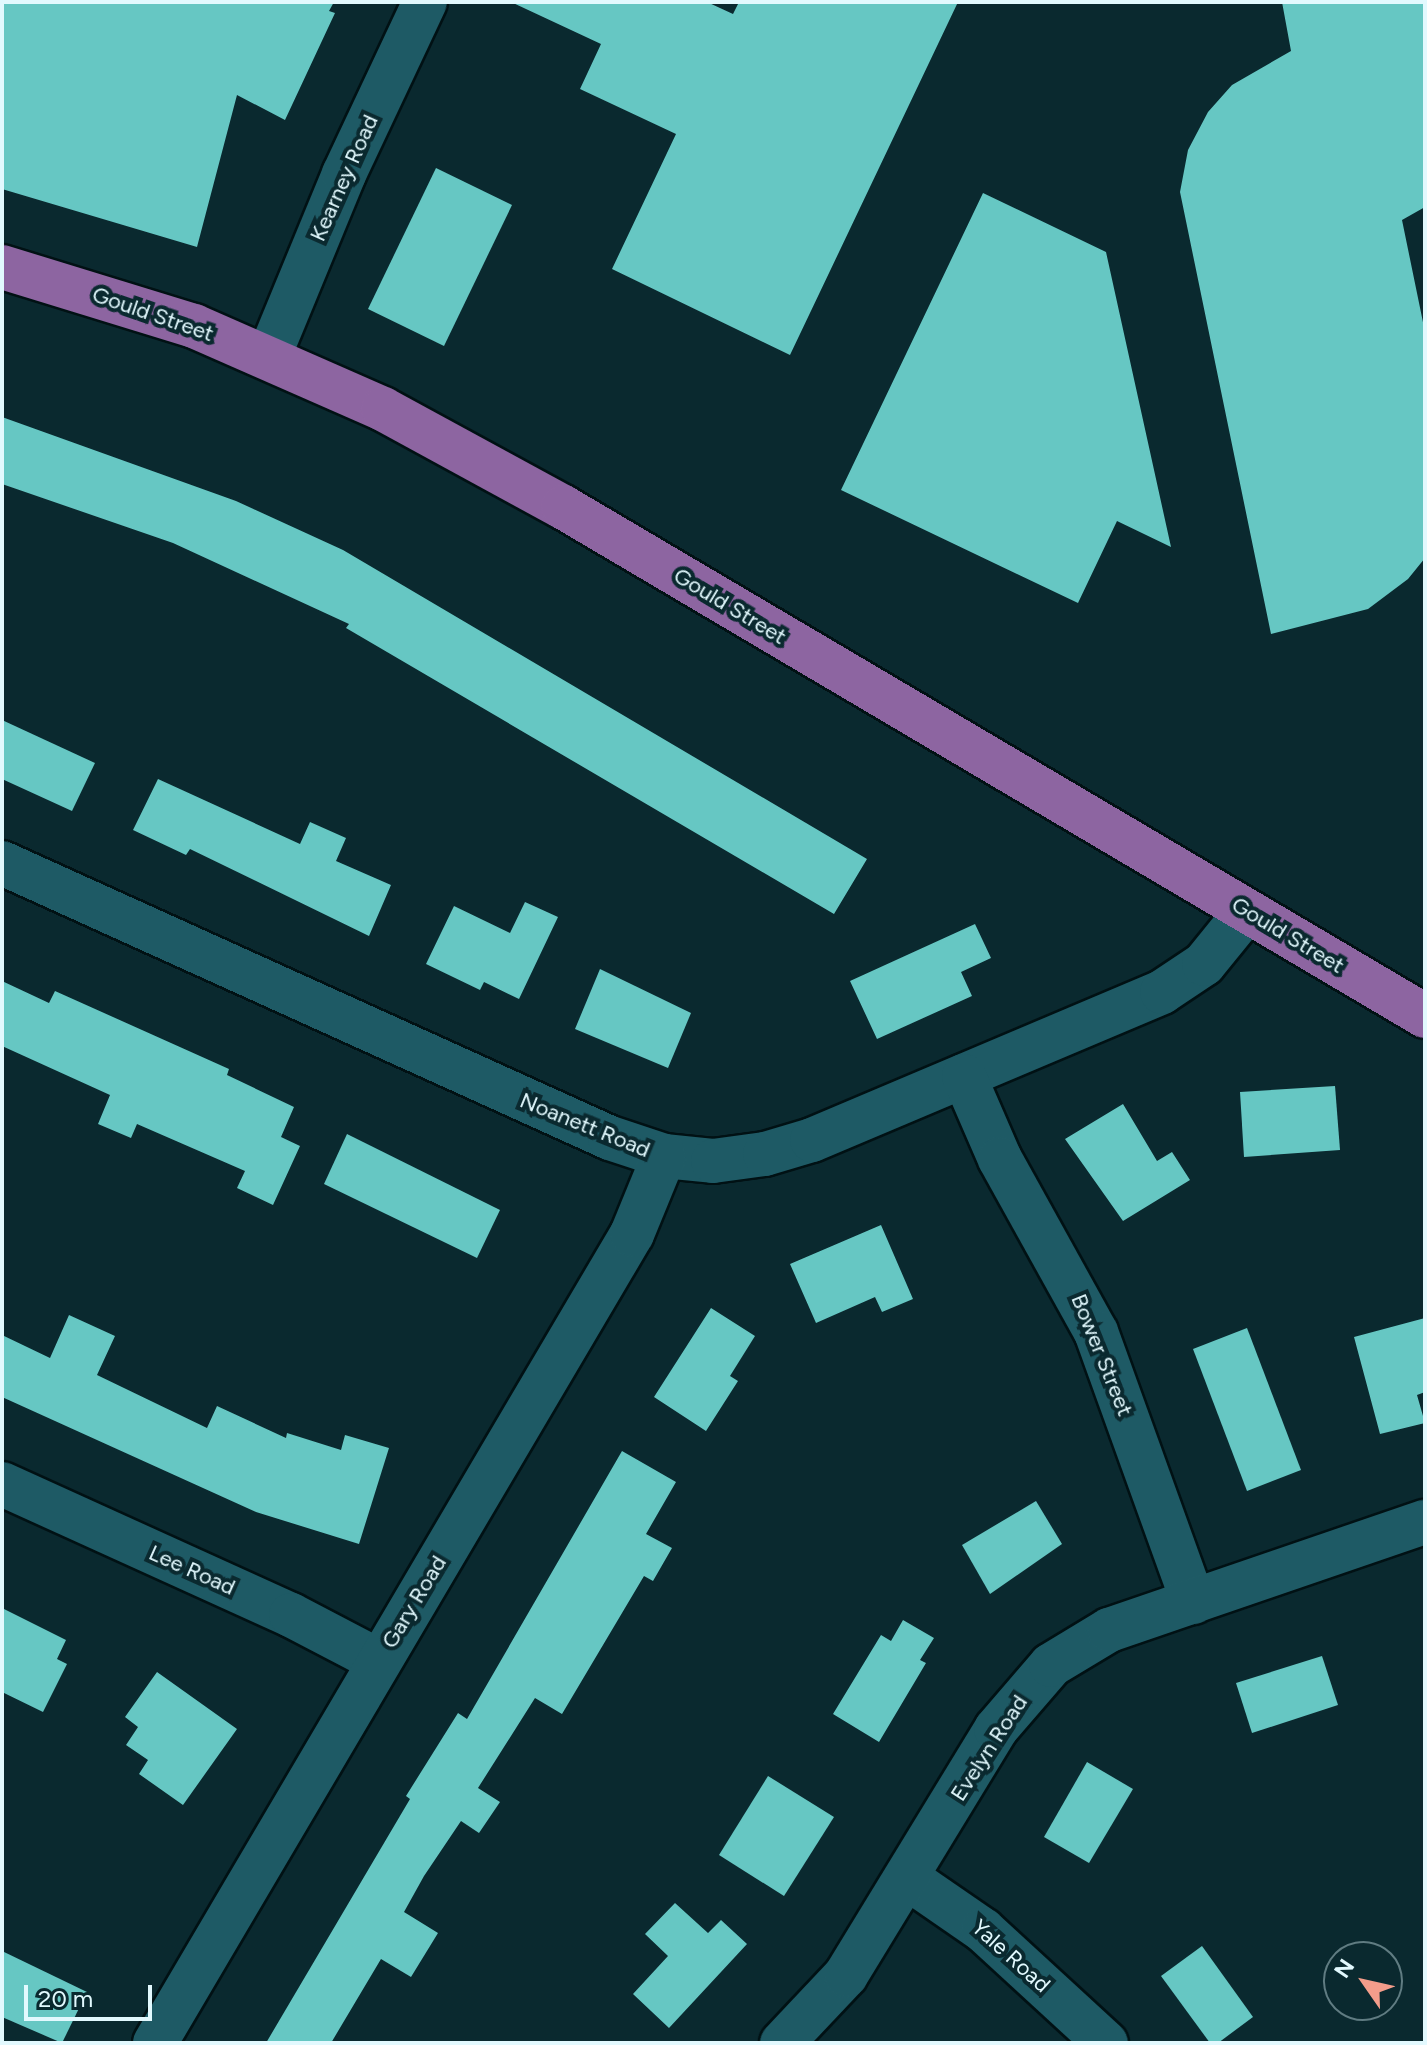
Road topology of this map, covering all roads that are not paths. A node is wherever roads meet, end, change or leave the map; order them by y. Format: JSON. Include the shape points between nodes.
{"nodes":[{"id":1,"x":425,"y":2,"type":"edge"},
{"id":2,"x":2,"y":267,"type":"edge"},
{"id":3,"x":269,"y":356,"type":"junction"},
{"id":4,"x":2,"y":863,"type":"edge"},
{"id":5,"x":1247,"y":911,"type":"junction"},
{"id":6,"x":1425,"y":1016,"type":"edge"},
{"id":7,"x":964,"y":1076,"type":"junction"},
{"id":8,"x":664,"y":1156,"type":"junction"},
{"id":9,"x":2,"y":1484,"type":"edge"},
{"id":10,"x":1425,"y":1522,"type":"edge"},
{"id":11,"x":1193,"y":1602,"type":"junction"},
{"id":12,"x":379,"y":1661,"type":"junction"},
{"id":13,"x":909,"y":1879,"type":"junction"},
{"id":14,"x":155,"y":2043,"type":"edge"},
{"id":15,"x":782,"y":2043,"type":"edge"},
{"id":16,"x":1106,"y":2043,"type":"edge"}],
"edges":[{"from":1,"to":3,"type":"street","name":"Kearney Road","via":[[344,174]]},
{"from":2,"to":3,"type":"main road","name":"Gould Street","via":[[143,308]]},
{"from":3,"to":5,"type":"main road","name":"Gould Street","via":[[383,409],[537,492]]},
{"from":4,"to":8,"type":"street","name":"Noanett Road","via":[[527,1103]]},
{"from":5,"to":6,"type":"main road","name":"Gould Street"},
{"from":5,"to":7,"type":"street","name":"Noanett Road","via":[[1221,947],[1186,979]]},
{"from":7,"to":8,"type":"street","name":"Noanett Road","via":[[778,1151],[713,1161]]},
{"from":7,"to":11,"type":"street","name":"Bower Street","via":[[1000,1159],[1092,1321]]},
{"from":8,"to":12,"type":"street","name":"Gary Road","via":[[632,1234]]},
{"from":9,"to":12,"type":"street","name":"Lee Road","via":[[291,1615]]},
{"from":10,"to":11,"type":"street","name":"Evelyn Road"},
{"from":11,"to":13,"type":"street","name":"Evelyn Road","via":[[1088,1639],[1036,1679],[996,1729]]},
{"from":12,"to":14,"type":"street","name":"Gary Road"},
{"from":13,"to":15,"type":"street","name":"Evelyn Road","via":[[846,1975]]},
{"from":13,"to":16,"type":"street","name":"Yale Road","via":[[983,1930]]}]}
